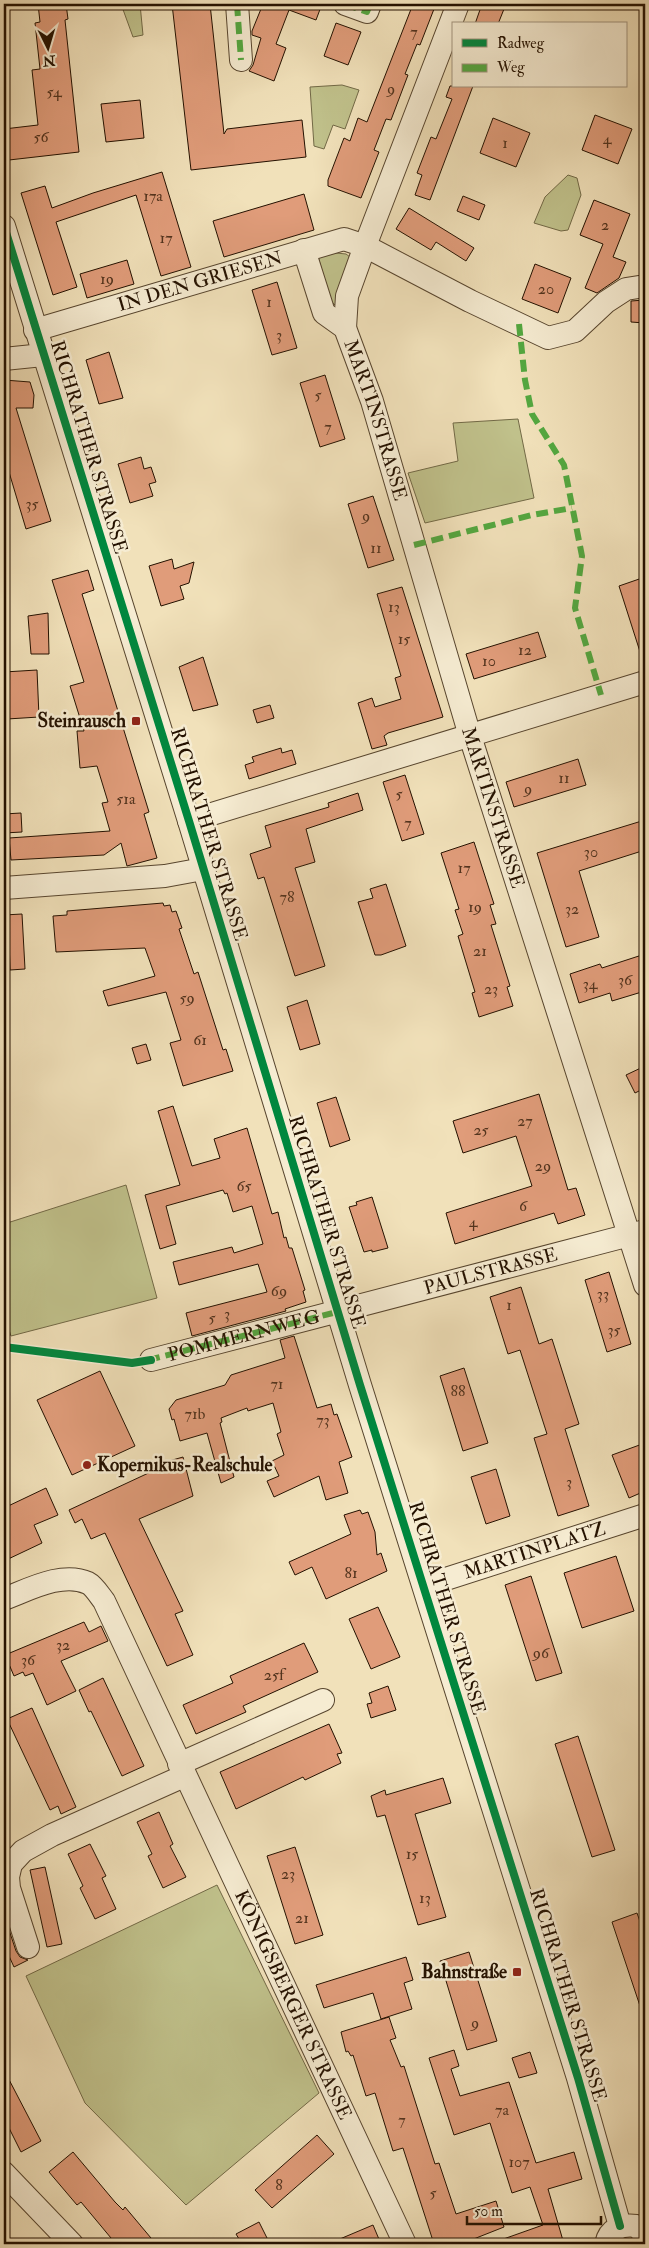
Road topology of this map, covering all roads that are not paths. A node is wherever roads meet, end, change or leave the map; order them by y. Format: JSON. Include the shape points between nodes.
{"nodes":[{"id":1,"x":237,"y":4,"type":"edge"},
{"id":2,"x":345,"y":4,"type":"edge"},
{"id":3,"x":370,"y":4,"type":"edge"},
{"id":4,"x":458,"y":4,"type":"edge"},
{"id":5,"x":242,"y":60,"type":"dead end"},
{"id":6,"x":4,"y":226,"type":"edge"},
{"id":7,"x":365,"y":246,"type":"junction"},
{"id":8,"x":304,"y":250,"type":"junction"},
{"id":9,"x":645,"y":286,"type":"edge"},
{"id":10,"x":345,"y":328,"type":"junction"},
{"id":11,"x":35,"y":330,"type":"junction"},
{"id":12,"x":43,"y":354,"type":"junction"},
{"id":13,"x":4,"y":359,"type":"edge"},
{"id":14,"x":645,"y":682,"type":"edge"},
{"id":15,"x":470,"y":736,"type":"junction"},
{"id":16,"x":189,"y":821,"type":"junction"},
{"id":17,"x":203,"y":869,"type":"junction"},
{"id":18,"x":4,"y":888,"type":"edge"},
{"id":19,"x":637,"y":1233,"type":"edge"},
{"id":20,"x":645,"y":1285,"type":"edge"},
{"id":21,"x":337,"y":1312,"type":"junction"},
{"id":22,"x":151,"y":1360,"type":"dead end"},
{"id":23,"x":645,"y":1515,"type":"edge"},
{"id":24,"x":424,"y":1586,"type":"junction"},
{"id":25,"x":4,"y":1599,"type":"edge"},
{"id":26,"x":323,"y":1700,"type":"dead end"},
{"id":27,"x":182,"y":1770,"type":"junction"},
{"id":28,"x":28,"y":1947,"type":"dead end"},
{"id":29,"x":4,"y":2173,"type":"edge"},
{"id":30,"x":620,"y":2226,"type":"junction"},
{"id":31,"x":645,"y":2234,"type":"edge"},
{"id":32,"x":72,"y":2244,"type":"edge"},
{"id":33,"x":405,"y":2244,"type":"edge"},
{"id":34,"x":606,"y":2244,"type":"edge"}],
"edges":[{"from":1,"to":5,"type":"street"},
{"from":2,"to":3,"type":"street","via":[[367,12]]},
{"from":4,"to":7,"type":"street"},
{"from":6,"to":11,"type":"street","name":"RICHRATHER STRASSE"},
{"from":7,"to":8,"type":"street","name":"IN DEN GRIESEN","via":[[344,238]]},
{"from":7,"to":9,"type":"street","name":"IN DEN GRIESEN","via":[[548,338],[574,331],[626,289]]},
{"from":7,"to":10,"type":"street","name":"MARTINSTRASSE","via":[[348,296]]},
{"from":8,"to":10,"type":"street","name":"MARTINSTRASSE","via":[[324,312]]},
{"from":8,"to":11,"type":"street","name":"IN DEN GRIESEN"},
{"from":10,"to":15,"type":"street","name":"MARTINSTRASSE","via":[[372,401]]},
{"from":11,"to":12,"type":"street","name":"RICHRATHER STRASSE"},
{"from":12,"to":13,"type":"street"},
{"from":12,"to":16,"type":"street","name":"RICHRATHER STRASSE"},
{"from":14,"to":15,"type":"street"},
{"from":15,"to":16,"type":"street"},
{"from":15,"to":19,"type":"street","name":"MARTINSTRASSE"},
{"from":16,"to":17,"type":"street","name":"RICHRATHER STRASSE"},
{"from":17,"to":18,"type":"street","via":[[165,876]]},
{"from":17,"to":21,"type":"street","name":"RICHRATHER STRASSE"},
{"from":19,"to":20,"type":"street","name":"MARTINSTRASSE"},
{"from":19,"to":21,"type":"street","name":"PAULSTRASSE"},
{"from":21,"to":22,"type":"street","name":"POMMERNWEG"},
{"from":21,"to":24,"type":"street","name":"RICHRATHER STRASSE"},
{"from":23,"to":24,"type":"street","name":"MARTINPLATZ"},
{"from":24,"to":30,"type":"street","name":"RICHRATHER STRASSE","via":[[578,2078]]},
{"from":25,"to":27,"type":"street","name":"KÖNIGSBERGER STRASSE","via":[[65,1579],[89,1583],[104,1601]]},
{"from":26,"to":27,"type":"street"},
{"from":27,"to":28,"type":"street","via":[[23,1851],[11,1864],[9,1888]]},
{"from":27,"to":33,"type":"street","name":"KÖNIGSBERGER STRASSE"},
{"from":29,"to":32,"type":"street"},
{"from":30,"to":31,"type":"street","via":[[636,2226]]},
{"from":30,"to":34,"type":"street","via":[[609,2235]]}]}
